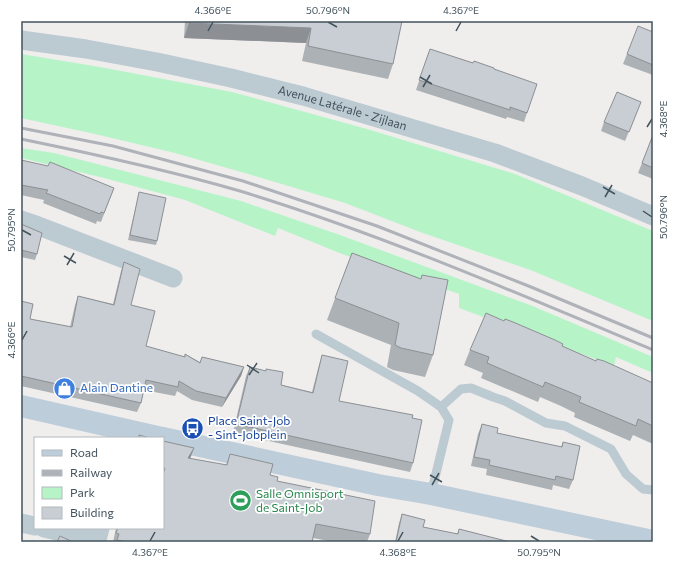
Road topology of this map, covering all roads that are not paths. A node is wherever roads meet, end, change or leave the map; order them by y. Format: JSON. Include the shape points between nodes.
{"nodes":[{"id":1,"x":21,"y":40,"type":"edge"},
{"id":2,"x":653,"y":216,"type":"edge"},
{"id":3,"x":21,"y":220,"type":"edge"},
{"id":4,"x":173,"y":278,"type":"dead end"},
{"id":5,"x":316,"y":334,"type":"dead end"},
{"id":6,"x":21,"y":406,"type":"edge"},
{"id":7,"x":441,"y":407,"type":"junction"},
{"id":8,"x":123,"y":434,"type":"edge"},
{"id":9,"x":152,"y":437,"type":"edge"},
{"id":10,"x":164,"y":438,"type":"edge"},
{"id":11,"x":653,"y":490,"type":"edge"},
{"id":12,"x":432,"y":494,"type":"junction"},
{"id":13,"x":21,"y":523,"type":"edge"},
{"id":14,"x":34,"y":526,"type":"edge"},
{"id":15,"x":50,"y":529,"type":"edge"},
{"id":16,"x":98,"y":537,"type":"edge"},
{"id":17,"x":653,"y":541,"type":"edge"}],
"edges":[{"from":1,"to":2,"type":"street","name":"Avenue Latérale - Zijlaan","via":[[157,62],[303,96],[495,153]]},
{"from":3,"to":4,"type":"street"},
{"from":5,"to":7,"type":"lane","via":[[418,391]]},
{"from":6,"to":8,"type":"main road"},
{"from":7,"to":11,"type":"lane","via":[[461,389],[471,388],[505,401],[546,423],[565,426],[611,449],[626,474],[643,489]]},
{"from":7,"to":12,"type":"lane","via":[[449,420]]},
{"from":8,"to":9,"type":"main road"},
{"from":10,"to":12,"type":"main road","via":[[378,485]]},
{"from":12,"to":17,"type":"main road"},
{"from":13,"to":14,"type":"street"},
{"from":15,"to":16,"type":"street"}]}
